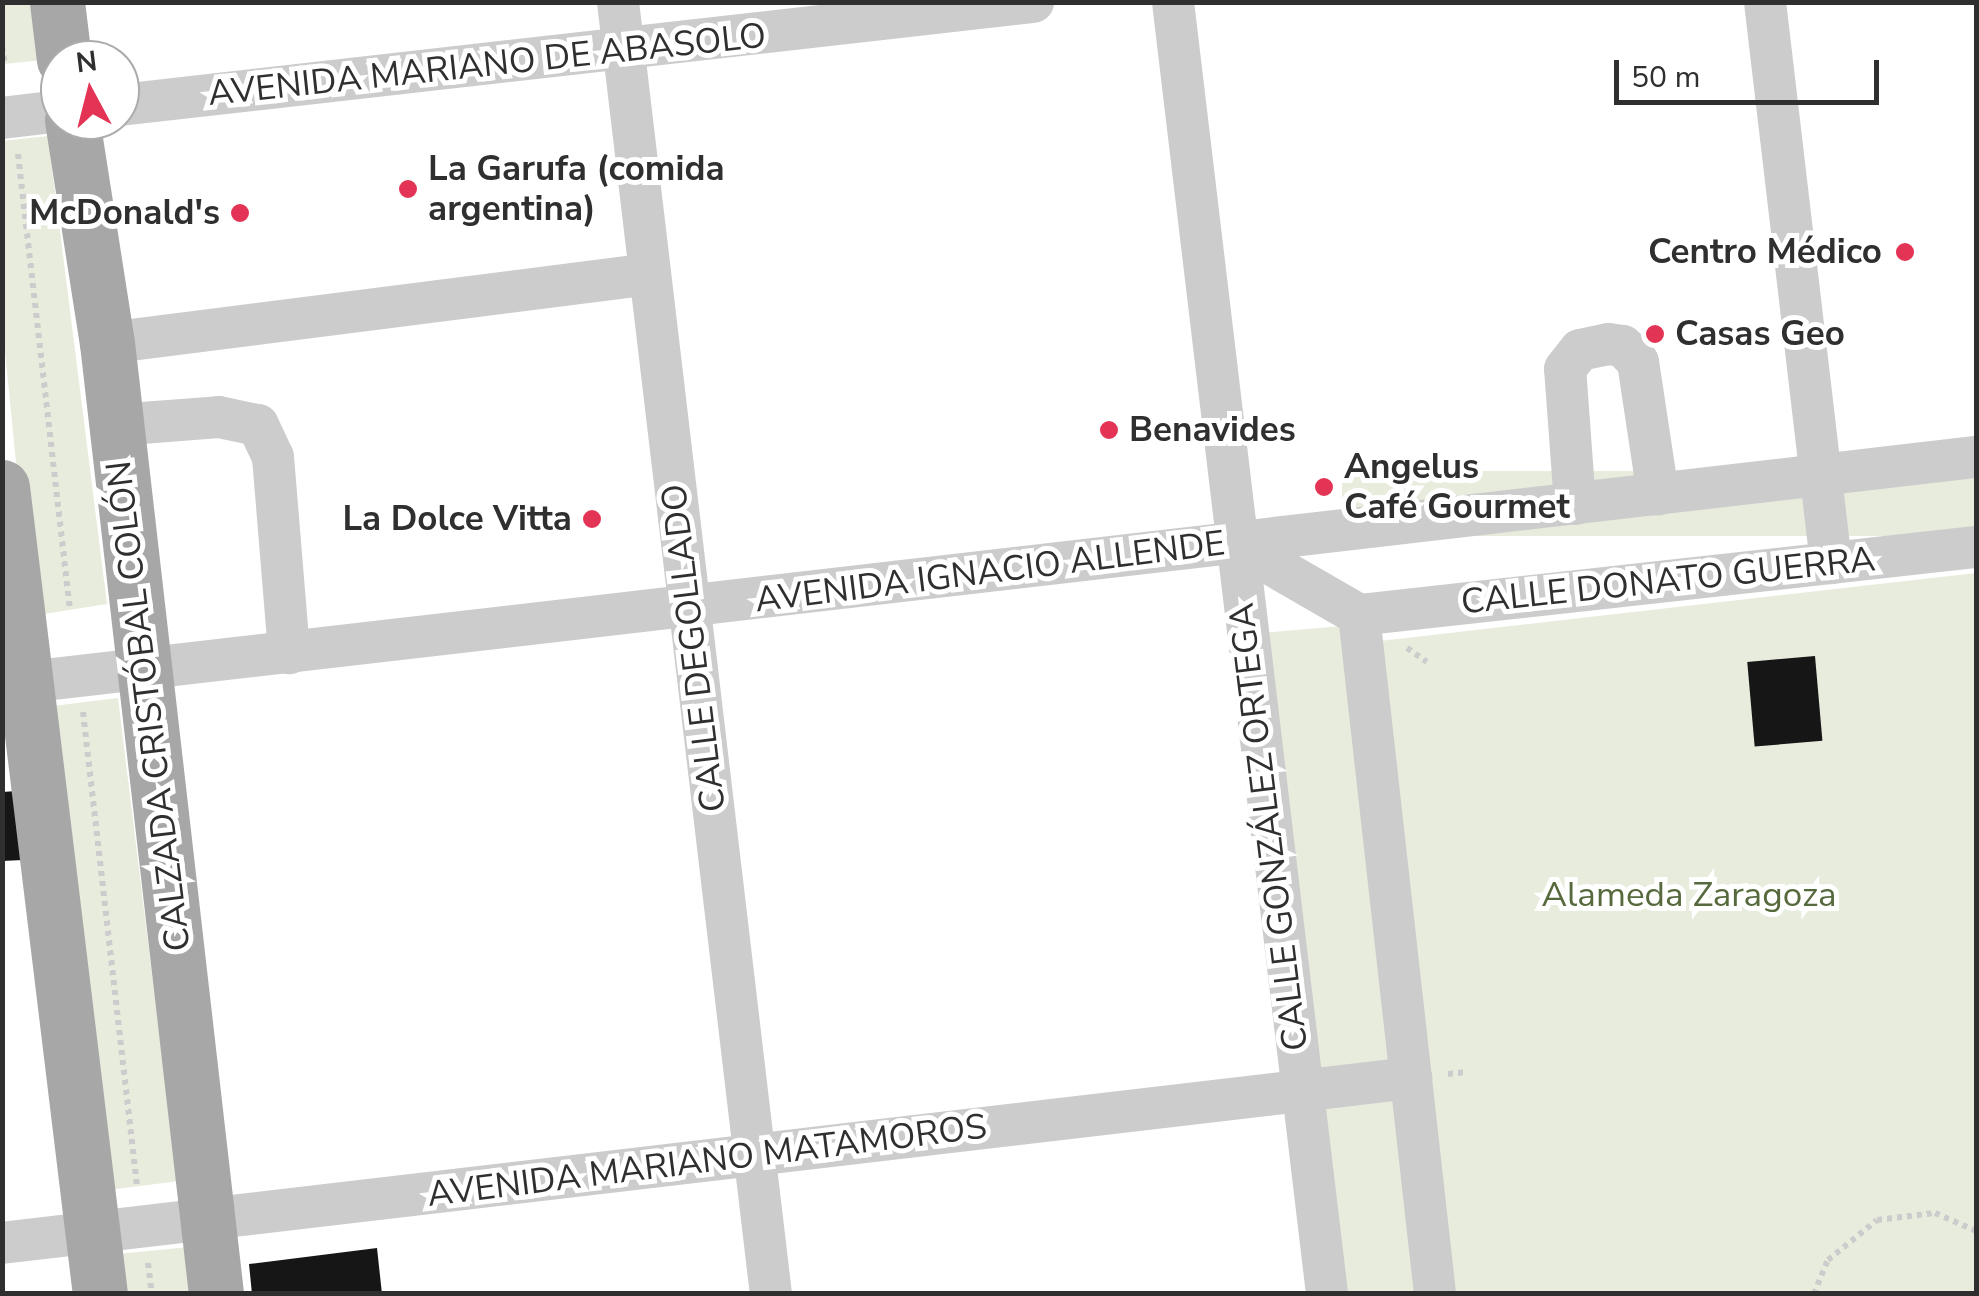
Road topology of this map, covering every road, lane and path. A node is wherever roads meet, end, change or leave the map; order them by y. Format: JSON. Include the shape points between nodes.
{"nodes":[{"id":1,"x":56,"y":2,"type":"edge"},
{"id":2,"x":618,"y":2,"type":"edge"},
{"id":3,"x":1034,"y":2,"type":"edge"},
{"id":4,"x":1173,"y":2,"type":"edge"},
{"id":5,"x":1765,"y":2,"type":"edge"},
{"id":6,"x":61,"y":40,"type":"edge"},
{"id":7,"x":2,"y":46,"type":"edge"},
{"id":8,"x":624,"y":50,"type":"junction"},
{"id":9,"x":4,"y":65,"type":"edge"},
{"id":10,"x":140,"y":103,"type":"edge"},
{"id":11,"x":40,"y":118,"type":"edge"},
{"id":12,"x":9,"y":130,"type":"edge"},
{"id":13,"x":75,"y":140,"type":"edge"},
{"id":14,"x":650,"y":274,"type":"junction"},
{"id":15,"x":107,"y":343,"type":"junction"},
{"id":16,"x":116,"y":425,"type":"junction"},
{"id":17,"x":1976,"y":457,"type":"edge"},
{"id":18,"x":1820,"y":475,"type":"junction"},
{"id":19,"x":2,"y":487,"type":"edge"},
{"id":20,"x":1658,"y":494,"type":"junction"},
{"id":21,"x":1576,"y":504,"type":"junction"},
{"id":22,"x":1236,"y":544,"type":"junction"},
{"id":23,"x":1976,"y":548,"type":"edge"},
{"id":24,"x":1832,"y":563,"type":"junction"},
{"id":25,"x":690,"y":606,"type":"junction"},
{"id":26,"x":70,"y":610,"type":"dead end"},
{"id":27,"x":1359,"y":615,"type":"junction"},
{"id":28,"x":289,"y":652,"type":"junction"},
{"id":29,"x":144,"y":669,"type":"junction"},
{"id":30,"x":15,"y":684,"type":"edge"},
{"id":31,"x":83,"y":706,"type":"dead end"},
{"id":32,"x":1410,"y":1078,"type":"junction"},
{"id":33,"x":1300,"y":1093,"type":"junction"},
{"id":34,"x":754,"y":1156,"type":"junction"},
{"id":35,"x":137,"y":1187,"type":"dead end"},
{"id":36,"x":208,"y":1219,"type":"junction"},
{"id":37,"x":1976,"y":1231,"type":"edge"},
{"id":38,"x":92,"y":1232,"type":"junction"},
{"id":39,"x":2,"y":1242,"type":"edge"},
{"id":40,"x":147,"y":1252,"type":"dead end"},
{"id":41,"x":100,"y":1294,"type":"edge"},
{"id":42,"x":152,"y":1294,"type":"edge"},
{"id":43,"x":216,"y":1294,"type":"edge"},
{"id":44,"x":771,"y":1294,"type":"edge"},
{"id":45,"x":1327,"y":1294,"type":"edge"},
{"id":46,"x":1434,"y":1294,"type":"edge"},
{"id":47,"x":1814,"y":1294,"type":"edge"}],
"edges":[{"from":1,"to":6,"type":"main road"},
{"from":2,"to":8,"type":"street","name":"CALLE DEGOLLADO"},
{"from":3,"to":8,"type":"street","name":"AVENIDA MARIANO DE ABASOLO"},
{"from":4,"to":22,"type":"street","name":"CALLE GONZÁLEZ ORTEGA"},
{"from":5,"to":18,"type":"street"},
{"from":7,"to":9,"type":"path"},
{"from":8,"to":10,"type":"street","name":"AVENIDA MARIANO DE ABASOLO"},
{"from":8,"to":14,"type":"street","name":"CALLE DEGOLLADO"},
{"from":11,"to":12,"type":"street"},
{"from":12,"to":26,"type":"path"},
{"from":13,"to":15,"type":"main road","name":"CALZADA CRISTÓBAL COLÓN"},
{"from":14,"to":15,"type":"street"},
{"from":14,"to":25,"type":"street","name":"CALLE DEGOLLADO"},
{"from":15,"to":16,"type":"main road","name":"CALZADA CRISTÓBAL COLÓN"},
{"from":16,"to":28,"type":"street","via":[[219,416],[258,425],[272,458]]},
{"from":16,"to":29,"type":"main road","name":"CALZADA CRISTÓBAL COLÓN"},
{"from":17,"to":18,"type":"street","name":"AVENIDA IGNACIO ALLENDE"},
{"from":18,"to":20,"type":"street","name":"AVENIDA IGNACIO ALLENDE"},
{"from":18,"to":24,"type":"street"},
{"from":19,"to":30,"type":"main road"},
{"from":20,"to":21,"type":"street","name":"AVENIDA IGNACIO ALLENDE"},
{"from":20,"to":21,"type":"street","via":[[1638,362],[1623,346],[1608,344],[1580,350],[1565,369]]},
{"from":21,"to":22,"type":"street","name":"AVENIDA IGNACIO ALLENDE"},
{"from":22,"to":25,"type":"street","name":"AVENIDA IGNACIO ALLENDE"},
{"from":22,"to":27,"type":"street"},
{"from":22,"to":33,"type":"street","name":"CALLE GONZÁLEZ ORTEGA"},
{"from":23,"to":24,"type":"street","name":"CALLE DONATO GUERRA"},
{"from":24,"to":27,"type":"street","name":"CALLE DONATO GUERRA"},
{"from":25,"to":28,"type":"street","name":"AVENIDA IGNACIO ALLENDE"},
{"from":25,"to":34,"type":"street","name":"CALLE DEGOLLADO"},
{"from":27,"to":32,"type":"street"},
{"from":28,"to":29,"type":"street","name":"AVENIDA IGNACIO ALLENDE"},
{"from":29,"to":30,"type":"street","name":"AVENIDA IGNACIO ALLENDE"},
{"from":29,"to":36,"type":"main road","name":"CALZADA CRISTÓBAL COLÓN"},
{"from":30,"to":38,"type":"main road"},
{"from":31,"to":35,"type":"path"},
{"from":32,"to":33,"type":"street","name":"AVENIDA MARIANO MATAMOROS"},
{"from":32,"to":46,"type":"street"},
{"from":33,"to":34,"type":"street","name":"AVENIDA MARIANO MATAMOROS"},
{"from":33,"to":45,"type":"street","name":"CALLE GONZÁLEZ ORTEGA"},
{"from":34,"to":36,"type":"street","name":"AVENIDA MARIANO MATAMOROS"},
{"from":34,"to":44,"type":"street","name":"CALLE DEGOLLADO"},
{"from":36,"to":38,"type":"street","name":"AVENIDA MARIANO MATAMOROS"},
{"from":36,"to":43,"type":"main road","name":"CALZADA CRISTÓBAL COLÓN"},
{"from":37,"to":47,"type":"path","via":[[1936,1213],[1877,1220],[1828,1260]]},
{"from":38,"to":39,"type":"street","name":"AVENIDA MARIANO MATAMOROS"},
{"from":38,"to":41,"type":"main road"},
{"from":40,"to":42,"type":"path"}]}
